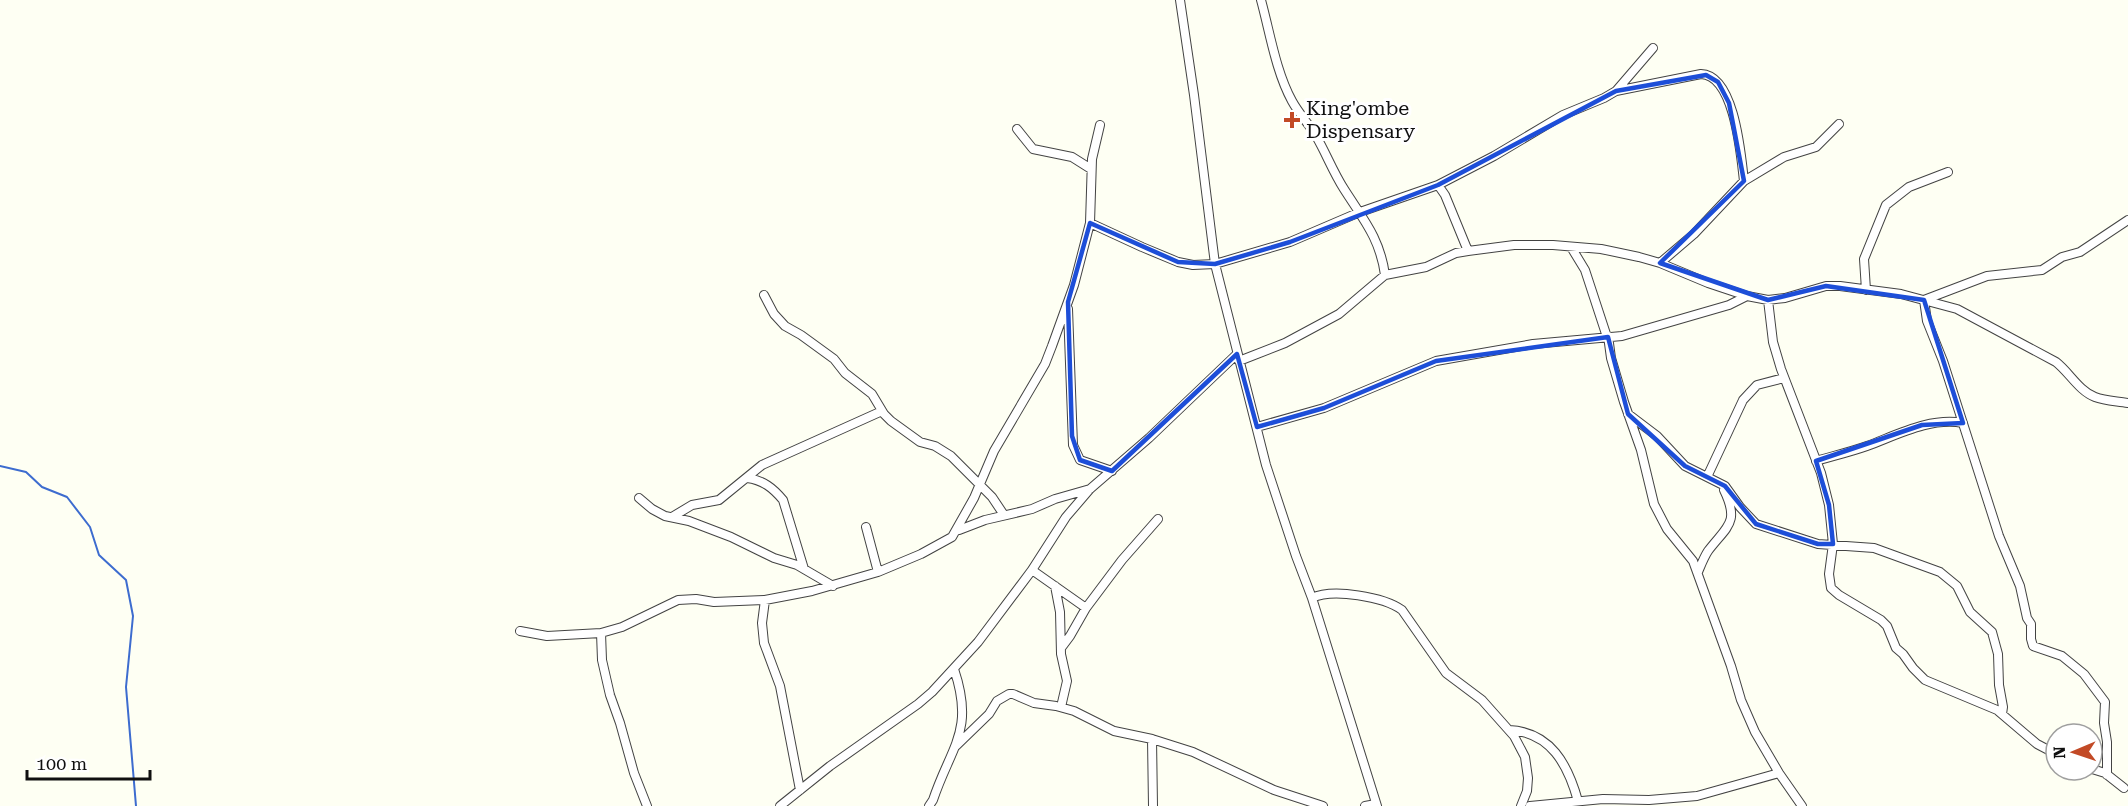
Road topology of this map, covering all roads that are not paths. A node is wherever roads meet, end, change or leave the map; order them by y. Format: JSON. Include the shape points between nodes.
{"nodes":[{"id":1,"x":1180,"y":0,"type":"edge"},
{"id":2,"x":1261,"y":0,"type":"edge"},
{"id":3,"x":1653,"y":48,"type":"dead end"},
{"id":4,"x":1616,"y":91,"type":"junction"},
{"id":5,"x":1839,"y":124,"type":"dead end"},
{"id":6,"x":1100,"y":125,"type":"dead end"},
{"id":7,"x":1017,"y":129,"type":"dead end"},
{"id":8,"x":1091,"y":169,"type":"junction"},
{"id":9,"x":1948,"y":172,"type":"dead end"},
{"id":10,"x":1744,"y":182,"type":"junction"},
{"id":11,"x":1438,"y":185,"type":"junction"},
{"id":12,"x":1360,"y":212,"type":"junction"},
{"id":13,"x":2128,"y":220,"type":"edge"},
{"id":14,"x":1090,"y":223,"type":"junction"},
{"id":15,"x":1571,"y":246,"type":"junction"},
{"id":16,"x":1468,"y":250,"type":"junction"},
{"id":17,"x":1660,"y":263,"type":"junction"},
{"id":18,"x":1215,"y":264,"type":"junction"},
{"id":19,"x":1384,"y":276,"type":"junction"},
{"id":20,"x":1866,"y":290,"type":"junction"},
{"id":21,"x":764,"y":295,"type":"dead end"},
{"id":22,"x":1747,"y":296,"type":"junction"},
{"id":23,"x":1768,"y":300,"type":"junction"},
{"id":24,"x":1924,"y":300,"type":"junction"},
{"id":25,"x":1068,"y":302,"type":"junction"},
{"id":26,"x":1607,"y":337,"type":"junction"},
{"id":27,"x":1238,"y":358,"type":"junction"},
{"id":28,"x":1784,"y":378,"type":"junction"},
{"id":29,"x":2128,"y":404,"type":"edge"},
{"id":30,"x":882,"y":411,"type":"junction"},
{"id":31,"x":1628,"y":414,"type":"junction"},
{"id":32,"x":1963,"y":423,"type":"junction"},
{"id":33,"x":1257,"y":427,"type":"junction"},
{"id":34,"x":1816,"y":461,"type":"junction"},
{"id":35,"x":1113,"y":471,"type":"junction"},
{"id":36,"x":1707,"y":477,"type":"junction"},
{"id":37,"x":747,"y":478,"type":"junction"},
{"id":38,"x":1720,"y":483,"type":"junction"},
{"id":39,"x":980,"y":484,"type":"junction"},
{"id":40,"x":1090,"y":489,"type":"junction"},
{"id":41,"x":639,"y":498,"type":"dead end"},
{"id":42,"x":1004,"y":515,"type":"junction"},
{"id":43,"x":672,"y":517,"type":"junction"},
{"id":44,"x":1158,"y":519,"type":"dead end"},
{"id":45,"x":866,"y":527,"type":"dead end"},
{"id":46,"x":957,"y":531,"type":"junction"},
{"id":47,"x":1833,"y":544,"type":"junction"},
{"id":48,"x":805,"y":569,"type":"junction"},
{"id":49,"x":1032,"y":570,"type":"junction"},
{"id":50,"x":878,"y":572,"type":"junction"},
{"id":51,"x":1698,"y":572,"type":"junction"},
{"id":52,"x":833,"y":586,"type":"junction"},
{"id":53,"x":1055,"y":586,"type":"junction"},
{"id":54,"x":1312,"y":598,"type":"junction"},
{"id":55,"x":765,"y":600,"type":"junction"},
{"id":56,"x":1086,"y":608,"type":"junction"},
{"id":57,"x":520,"y":631,"type":"dead end"},
{"id":58,"x":601,"y":633,"type":"junction"},
{"id":59,"x":1061,"y":648,"type":"junction"},
{"id":60,"x":954,"y":669,"type":"junction"},
{"id":61,"x":1061,"y":707,"type":"junction"},
{"id":62,"x":2001,"y":714,"type":"junction"},
{"id":63,"x":1509,"y":730,"type":"junction"},
{"id":64,"x":1152,"y":739,"type":"junction"},
{"id":65,"x":956,"y":746,"type":"junction"},
{"id":66,"x":2044,"y":748,"type":"edge"},
{"id":67,"x":1779,"y":772,"type":"junction"},
{"id":68,"x":2104,"y":773,"type":"edge"},
{"id":69,"x":2107,"y":774,"type":"junction"},
{"id":70,"x":2124,"y":788,"type":"dead end"},
{"id":71,"x":800,"y":790,"type":"junction"},
{"id":72,"x":1659,"y":800,"type":"junction"},
{"id":73,"x":1578,"y":801,"type":"junction"},
{"id":74,"x":783,"y":805,"type":"edge"},
{"id":75,"x":1377,"y":805,"type":"edge"},
{"id":76,"x":647,"y":806,"type":"edge"},
{"id":77,"x":929,"y":806,"type":"edge"},
{"id":78,"x":1153,"y":806,"type":"edge"},
{"id":79,"x":1323,"y":806,"type":"edge"},
{"id":80,"x":1365,"y":806,"type":"edge"},
{"id":81,"x":1521,"y":806,"type":"edge"},
{"id":82,"x":1530,"y":806,"type":"edge"},
{"id":83,"x":1653,"y":806,"type":"edge"},
{"id":84,"x":1802,"y":806,"type":"edge"}],
"edges":[{"from":1,"to":18,"type":"street"},
{"from":2,"to":12,"type":"street","via":[[1287,91]]},
{"from":3,"to":4,"type":"street"},
{"from":4,"to":10,"type":"street","via":[[1701,74],[1711,76],[1729,103],[1740,144]]},
{"from":4,"to":11,"type":"street","via":[[1563,115]]},
{"from":5,"to":10,"type":"street","via":[[1816,147],[1775,161]]},
{"from":6,"to":8,"type":"street"},
{"from":7,"to":8,"type":"street","via":[[1033,148],[1072,157]]},
{"from":8,"to":14,"type":"street"},
{"from":9,"to":20,"type":"street","via":[[1909,187],[1886,204],[1864,259]]},
{"from":10,"to":17,"type":"street"},
{"from":11,"to":12,"type":"street"},
{"from":11,"to":16,"type":"street"},
{"from":12,"to":18,"type":"street","via":[[1290,242]]},
{"from":12,"to":19,"type":"street","via":[[1378,245]]},
{"from":13,"to":24,"type":"street","via":[[2080,252],[2062,257],[2042,270],[1987,276]]},
{"from":14,"to":18,"type":"street","via":[[1178,262]]},
{"from":14,"to":25,"type":"street"},
{"from":15,"to":16,"type":"street","via":[[1514,245]]},
{"from":15,"to":17,"type":"street"},
{"from":15,"to":26,"type":"street","via":[[1585,270]]},
{"from":16,"to":19,"type":"street","via":[[1426,267]]},
{"from":17,"to":22,"type":"street"},
{"from":18,"to":27,"type":"street"},
{"from":19,"to":27,"type":"street","via":[[1339,314],[1284,343]]},
{"from":20,"to":23,"type":"street","via":[[1826,286]]},
{"from":20,"to":24,"type":"street"},
{"from":21,"to":30,"type":"street","via":[[784,326],[834,359],[872,394]]},
{"from":22,"to":23,"type":"street"},
{"from":22,"to":26,"type":"street","via":[[1656,327]]},
{"from":23,"to":28,"type":"street","via":[[1773,342]]},
{"from":24,"to":29,"type":"street","via":[[1957,309],[2056,362],[2094,397]]},
{"from":24,"to":32,"type":"street","via":[[1927,321]]},
{"from":25,"to":35,"type":"street","via":[[1073,445],[1080,460]]},
{"from":25,"to":39,"type":"street","via":[[1045,364],[993,451]]},
{"from":26,"to":31,"type":"street"},
{"from":26,"to":33,"type":"street","via":[[1533,344],[1436,361],[1324,408]]},
{"from":27,"to":33,"type":"street"},
{"from":27,"to":35,"type":"street"},
{"from":28,"to":34,"type":"street"},
{"from":28,"to":36,"type":"street","via":[[1757,385],[1743,400]]},
{"from":30,"to":37,"type":"street","via":[[762,465]]},
{"from":30,"to":39,"type":"street","via":[[920,442],[942,449]]},
{"from":31,"to":36,"type":"street","via":[[1657,436],[1685,466]]},
{"from":31,"to":51,"type":"street","via":[[1654,504]]},
{"from":32,"to":34,"type":"street","via":[[1922,425]]},
{"from":32,"to":69,"type":"street","via":[[1999,536],[2020,586],[2033,646],[2062,656],[2084,675],[2105,702]]},
{"from":33,"to":54,"type":"street","via":[[1266,465]]},
{"from":34,"to":47,"type":"street","via":[[1829,505]]},
{"from":35,"to":40,"type":"street"},
{"from":36,"to":38,"type":"street"},
{"from":37,"to":43,"type":"street","via":[[719,500],[692,505]]},
{"from":37,"to":48,"type":"street","via":[[766,484],[783,500]]},
{"from":38,"to":47,"type":"street","via":[[1756,524],[1806,541]]},
{"from":38,"to":51,"type":"street","via":[[1732,510],[1731,522]]},
{"from":39,"to":42,"type":"street"},
{"from":39,"to":46,"type":"street"},
{"from":40,"to":42,"type":"street"},
{"from":40,"to":49,"type":"street","via":[[1066,517]]},
{"from":41,"to":43,"type":"street","via":[[652,509]]},
{"from":42,"to":46,"type":"street"},
{"from":43,"to":48,"type":"street","via":[[704,526]]},
{"from":44,"to":56,"type":"street"},
{"from":45,"to":50,"type":"street"},
{"from":46,"to":50,"type":"street","via":[[944,543]]},
{"from":47,"to":62,"type":"street","via":[[1829,574],[1834,591],[1881,620],[1896,648],[1925,680]]},
{"from":47,"to":62,"type":"street","via":[[1874,548],[1949,578],[1970,612],[1992,632],[1998,654]]},
{"from":48,"to":52,"type":"street"},
{"from":49,"to":53,"type":"street"},
{"from":49,"to":60,"type":"street"},
{"from":50,"to":52,"type":"street"},
{"from":51,"to":67,"type":"street","via":[[1741,700]]},
{"from":52,"to":55,"type":"street"},
{"from":53,"to":56,"type":"street"},
{"from":53,"to":59,"type":"street"},
{"from":54,"to":63,"type":"street","via":[[1320,594],[1353,596],[1393,604],[1402,610],[1446,673],[1482,700]]},
{"from":54,"to":75,"type":"street"},
{"from":55,"to":58,"type":"street","via":[[678,600]]},
{"from":55,"to":71,"type":"street","via":[[764,643],[780,686]]},
{"from":56,"to":59,"type":"street"},
{"from":57,"to":58,"type":"street","via":[[547,636]]},
{"from":58,"to":76,"type":"street","via":[[610,694]]},
{"from":59,"to":61,"type":"street","via":[[1067,681]]},
{"from":60,"to":65,"type":"street","via":[[963,701]]},
{"from":60,"to":71,"type":"street","via":[[918,704]]},
{"from":61,"to":64,"type":"street","via":[[1114,731]]},
{"from":61,"to":65,"type":"street","via":[[1009,694],[997,701]]},
{"from":62,"to":66,"type":"street"},
{"from":63,"to":73,"type":"street","via":[[1521,731],[1551,747],[1567,768]]},
{"from":63,"to":81,"type":"street","via":[[1527,767],[1527,792]]},
{"from":64,"to":78,"type":"street"},
{"from":64,"to":79,"type":"street"},
{"from":65,"to":77,"type":"street"},
{"from":67,"to":72,"type":"street","via":[[1697,796]]},
{"from":67,"to":84,"type":"street"},
{"from":68,"to":69,"type":"street"},
{"from":69,"to":70,"type":"street"},
{"from":71,"to":74,"type":"street"},
{"from":72,"to":73,"type":"street"},
{"from":72,"to":83,"type":"street"},
{"from":73,"to":82,"type":"street"},
{"from":75,"to":80,"type":"street"}]}
